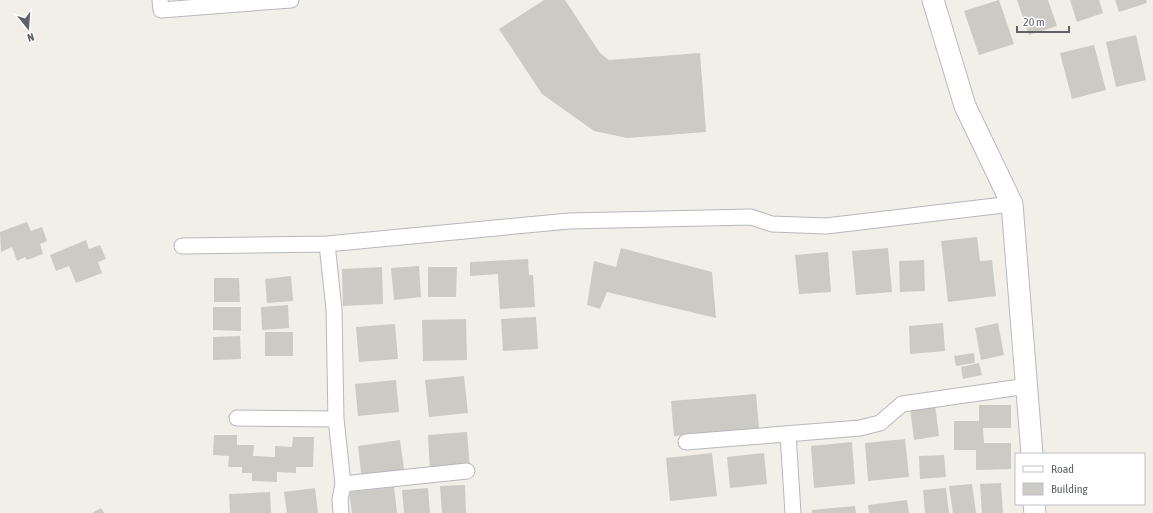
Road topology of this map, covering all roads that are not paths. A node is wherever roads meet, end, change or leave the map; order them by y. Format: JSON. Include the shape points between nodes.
{"nodes":[{"id":1,"x":160,"y":0,"type":"edge"},
{"id":2,"x":291,"y":0,"type":"edge"},
{"id":3,"x":933,"y":0,"type":"edge"},
{"id":4,"x":1012,"y":204,"type":"junction"},
{"id":5,"x":327,"y":244,"type":"junction"},
{"id":6,"x":182,"y":246,"type":"dead end"},
{"id":7,"x":1028,"y":386,"type":"junction"},
{"id":8,"x":237,"y":418,"type":"dead end"},
{"id":9,"x":336,"y":419,"type":"junction"},
{"id":10,"x":788,"y":434,"type":"junction"},
{"id":11,"x":686,"y":442,"type":"dead end"},
{"id":12,"x":1032,"y":453,"type":"edge"},
{"id":13,"x":467,"y":471,"type":"dead end"},
{"id":14,"x":343,"y":484,"type":"junction"},
{"id":15,"x":341,"y":513,"type":"edge"},
{"id":16,"x":793,"y":513,"type":"edge"}],
"edges":[{"from":1,"to":2,"type":"street","via":[[160,10]]},
{"from":3,"to":4,"type":"street","via":[[965,106]]},
{"from":4,"to":5,"type":"street","via":[[826,226],[772,224],[751,217],[569,221]]},
{"from":4,"to":7,"type":"street"},
{"from":5,"to":6,"type":"street"},
{"from":5,"to":9,"type":"street","via":[[334,309]]},
{"from":7,"to":10,"type":"street","via":[[902,404],[880,423],[860,428]]},
{"from":7,"to":12,"type":"street"},
{"from":8,"to":9,"type":"street"},
{"from":9,"to":14,"type":"street"},
{"from":10,"to":11,"type":"street"},
{"from":10,"to":16,"type":"street"},
{"from":13,"to":14,"type":"street"},
{"from":14,"to":15,"type":"street"}]}
